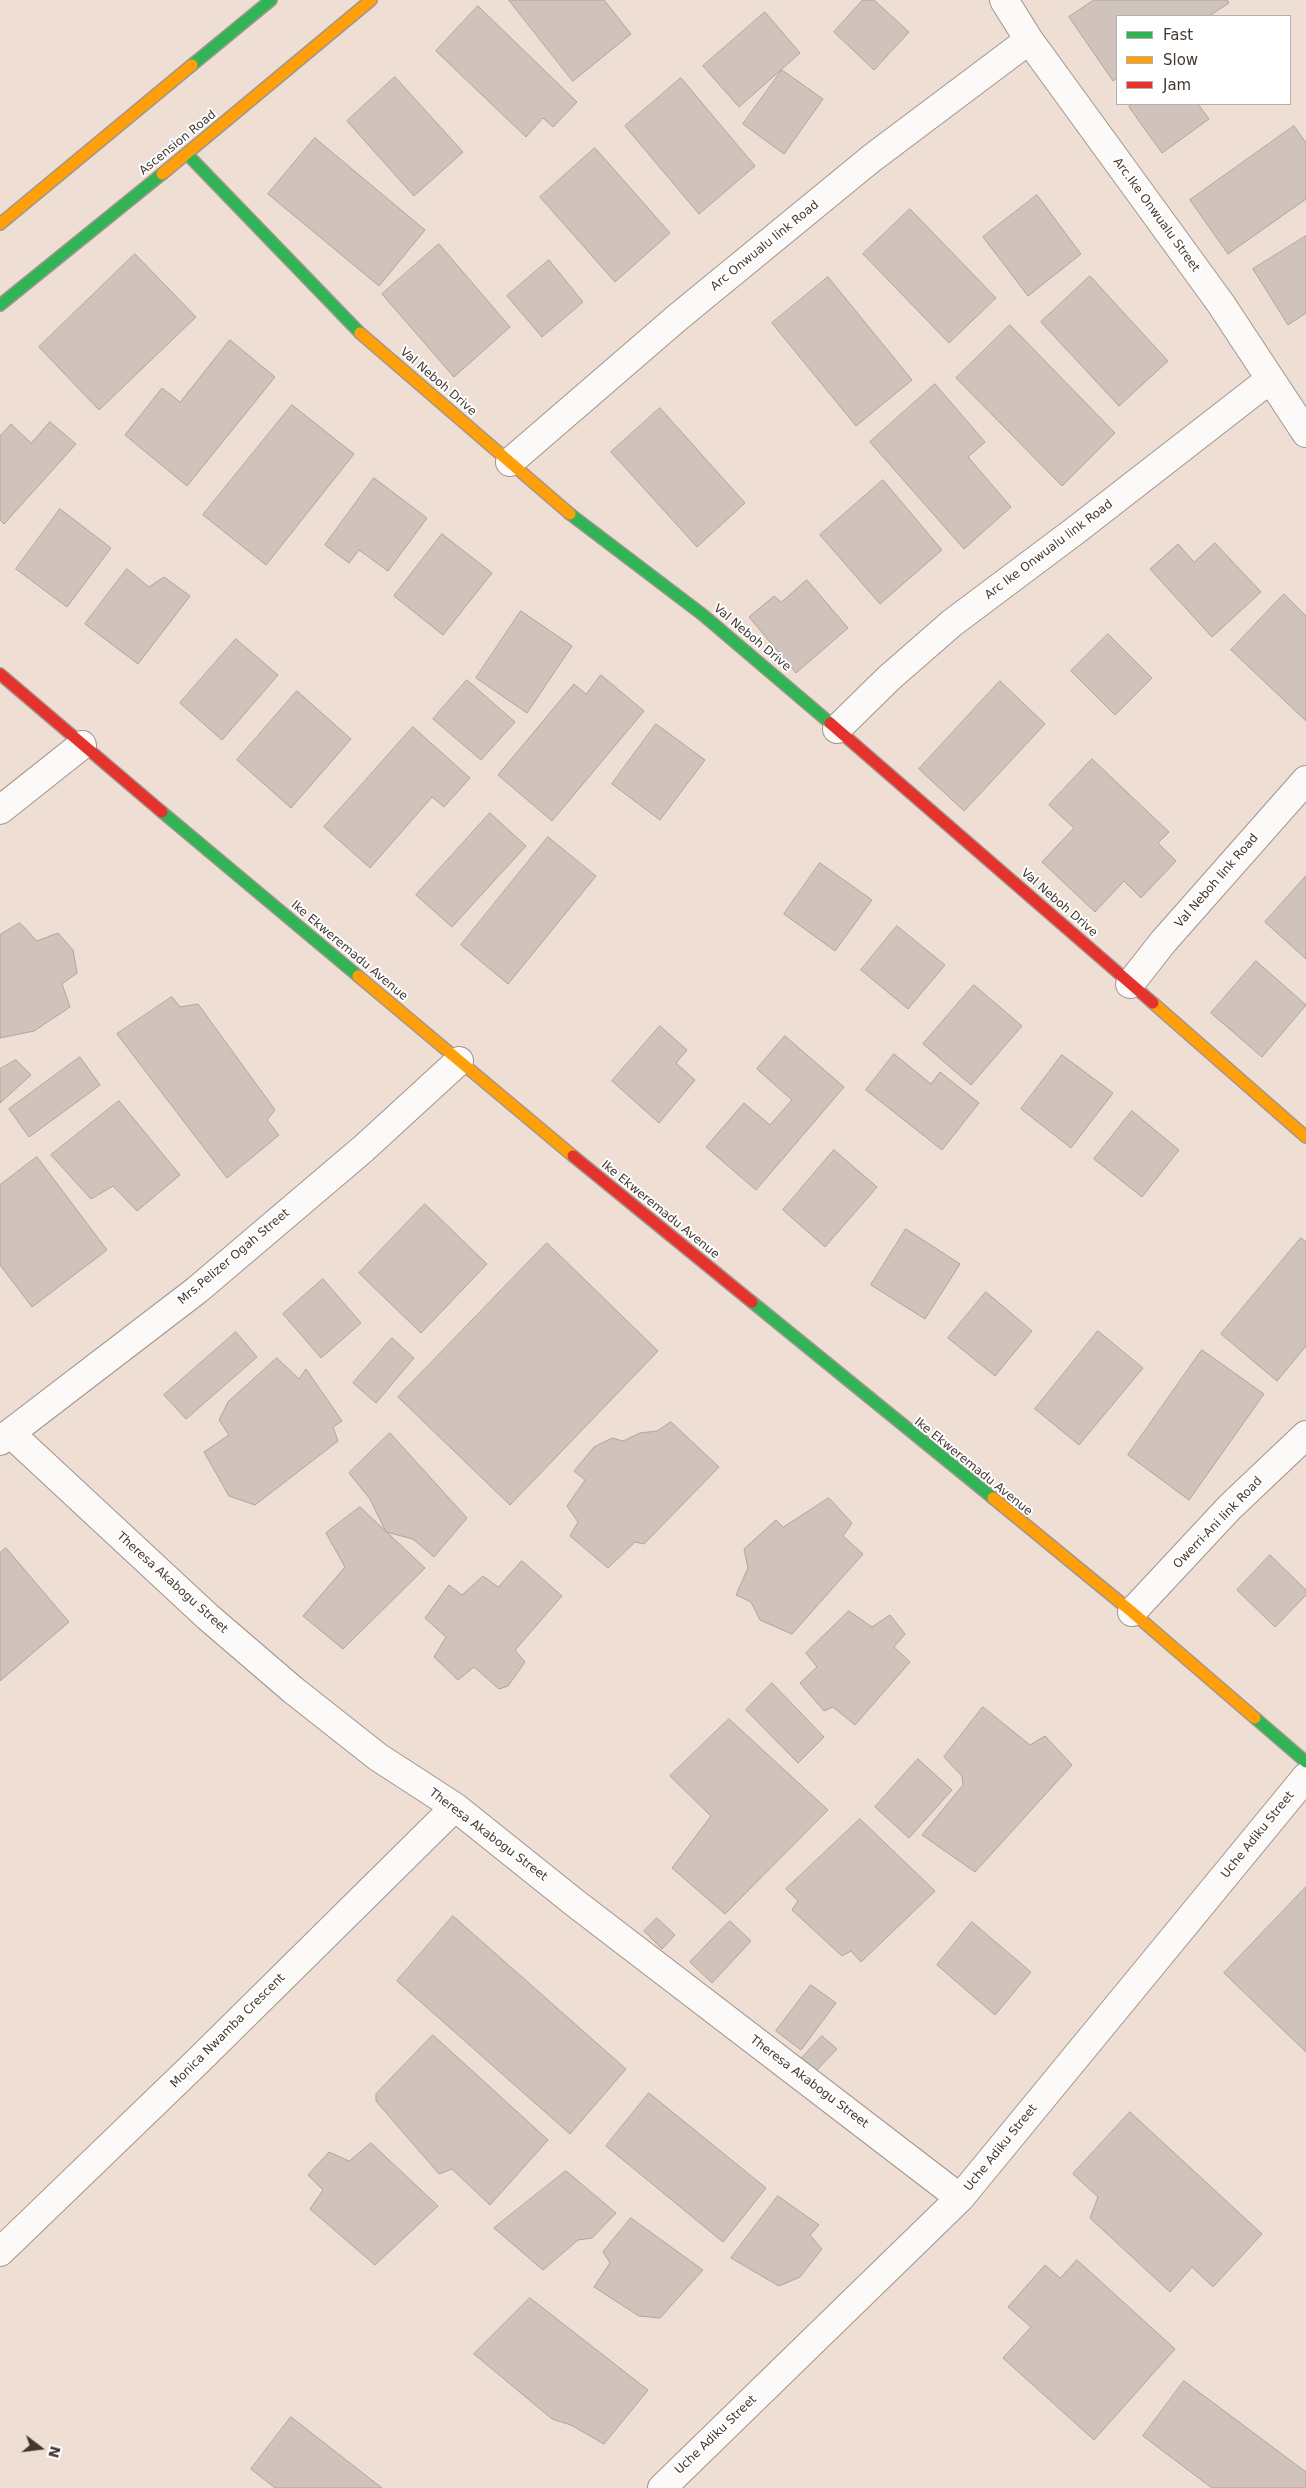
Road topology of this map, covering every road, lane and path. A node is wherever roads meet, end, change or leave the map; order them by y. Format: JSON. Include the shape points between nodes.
{"nodes":[{"id":1,"x":271,"y":0,"type":"edge"},
{"id":2,"x":372,"y":0,"type":"edge"},
{"id":3,"x":1004,"y":0,"type":"edge"},
{"id":4,"x":1029,"y":40,"type":"junction"},
{"id":5,"x":187,"y":154,"type":"junction"},
{"id":6,"x":0,"y":224,"type":"edge"},
{"id":7,"x":0,"y":305,"type":"edge"},
{"id":8,"x":1269,"y":380,"type":"junction"},
{"id":9,"x":1306,"y":433,"type":"edge"},
{"id":10,"x":510,"y":462,"type":"junction"},
{"id":11,"x":0,"y":674,"type":"edge"},
{"id":12,"x":837,"y":729,"type":"junction"},
{"id":13,"x":82,"y":745,"type":"junction"},
{"id":14,"x":1306,"y":780,"type":"edge"},
{"id":15,"x":0,"y":810,"type":"edge"},
{"id":16,"x":1130,"y":984,"type":"junction"},
{"id":17,"x":459,"y":1061,"type":"junction"},
{"id":18,"x":1306,"y":1137,"type":"edge"},
{"id":19,"x":1306,"y":1435,"type":"edge"},
{"id":20,"x":5,"y":1437,"type":"edge"},
{"id":21,"x":1132,"y":1612,"type":"junction"},
{"id":22,"x":1306,"y":1762,"type":"edge"},
{"id":23,"x":1306,"y":1777,"type":"edge"},
{"id":24,"x":454,"y":1807,"type":"junction"},
{"id":25,"x":960,"y":2198,"type":"junction"},
{"id":26,"x":0,"y":2252,"type":"edge"},
{"id":27,"x":662,"y":2488,"type":"edge"}],
"edges":[{"from":1,"to":6,"type":"street"},
{"from":2,"to":5,"type":"street","name":"Ascension Road"},
{"from":3,"to":4,"type":"street","name":"Arc.Ike Onwualu Street"},
{"from":4,"to":8,"type":"street","name":"Arc.Ike Onwualu Street","via":[[1221,304]]},
{"from":4,"to":10,"type":"street","name":"Arc Onwualu link Road","via":[[872,158],[678,317]]},
{"from":5,"to":7,"type":"street","name":"Ascension Road"},
{"from":5,"to":10,"type":"street","name":"Val Neboh Drive","via":[[353,327]]},
{"from":8,"to":9,"type":"street","name":"Arc.Ike Onwualu Street"},
{"from":8,"to":12,"type":"street","name":"Arc Ike Onwualu link Road","via":[[952,622]]},
{"from":10,"to":12,"type":"street","name":"Val Neboh Drive","via":[[576,519],[703,615]]},
{"from":11,"to":13,"type":"street","name":"Ike Ekweremadu Avenue"},
{"from":12,"to":16,"type":"street","name":"Val Neboh Drive"},
{"from":13,"to":15,"type":"street"},
{"from":13,"to":17,"type":"street","name":"Ike Ekweremadu Avenue"},
{"from":14,"to":16,"type":"street","name":"Val Neboh link Road"},
{"from":16,"to":18,"type":"street","name":"Val Neboh Drive"},
{"from":17,"to":20,"type":"street","name":"Mrs.Pelizer Ogah Street","via":[[363,1149],[197,1290]]},
{"from":17,"to":21,"type":"street","name":"Ike Ekweremadu Avenue"},
{"from":19,"to":21,"type":"street","name":"Owerri-Ani link Road","via":[[1230,1507]]},
{"from":20,"to":24,"type":"street","name":"Theresa Akabogu Street","via":[[293,1690],[378,1757]]},
{"from":21,"to":22,"type":"street","name":"Ike Ekweremadu Avenue"},
{"from":23,"to":25,"type":"street","name":"Uche Adiku Street"},
{"from":24,"to":25,"type":"street","name":"Theresa Akabogu Street"},
{"from":24,"to":26,"type":"street","name":"Monica Nwamba Crescent"},
{"from":25,"to":27,"type":"street","name":"Uche Adiku Street"}]}
